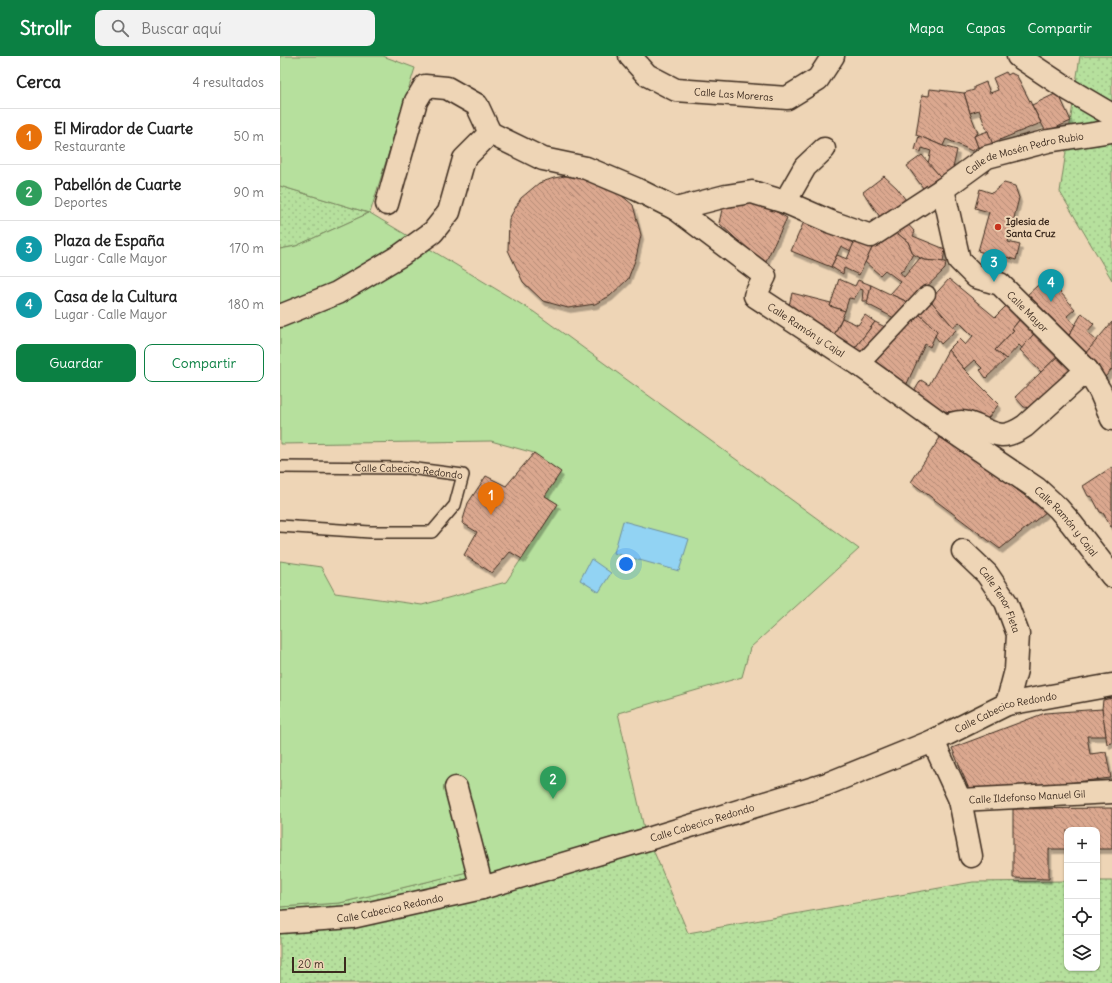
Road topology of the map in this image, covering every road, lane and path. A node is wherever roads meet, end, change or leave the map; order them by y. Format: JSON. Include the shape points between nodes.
{"nodes":[{"id":1,"x":630,"y":56,"type":"edge"},
{"id":2,"x":833,"y":56,"type":"edge"},
{"id":3,"x":1018,"y":56,"type":"edge"},
{"id":4,"x":1112,"y":115,"type":"edge"},
{"id":5,"x":1112,"y":131,"type":"edge"},
{"id":6,"x":490,"y":133,"type":"junction"},
{"id":7,"x":824,"y":149,"type":"dead end"},
{"id":8,"x":943,"y":189,"type":"junction"},
{"id":9,"x":785,"y":202,"type":"junction"},
{"id":10,"x":387,"y":204,"type":"dead end"},
{"id":11,"x":676,"y":209,"type":"junction"},
{"id":12,"x":927,"y":294,"type":"dead end"},
{"id":13,"x":280,"y":316,"type":"edge"},
{"id":14,"x":860,"y":365,"type":"junction"},
{"id":15,"x":1087,"y":370,"type":"junction"},
{"id":16,"x":1112,"y":419,"type":"edge"},
{"id":17,"x":946,"y":427,"type":"junction"},
{"id":18,"x":280,"y":467,"type":"edge"},
{"id":19,"x":280,"y":526,"type":"edge"},
{"id":20,"x":963,"y":551,"type":"dead end"},
{"id":21,"x":1112,"y":576,"type":"edge"},
{"id":22,"x":1112,"y":685,"type":"edge"},
{"id":23,"x":1007,"y":704,"type":"junction"},
{"id":24,"x":932,"y":741,"type":"junction"},
{"id":25,"x":456,"y":788,"type":"dead end"},
{"id":26,"x":1112,"y":792,"type":"edge"},
{"id":27,"x":960,"y":800,"type":"junction"},
{"id":28,"x":971,"y":856,"type":"dead end"},
{"id":29,"x":482,"y":888,"type":"junction"},
{"id":30,"x":280,"y":922,"type":"edge"}],
"edges":[{"from":1,"to":2,"type":"street","name":"Calle Las Moreras","via":[[647,75],[676,90],[787,98],[818,79]]},
{"from":3,"to":4,"type":"street"},
{"from":5,"to":8,"type":"street","name":"Calle de Mosén Pedro Rubio","via":[[1048,141],[987,157]]},
{"from":6,"to":10,"type":"street","via":[[477,105],[447,88],[425,86],[416,101]]},
{"from":6,"to":11,"type":"street","name":"Calle Ramón y Cajal","via":[[543,159],[586,168]]},
{"from":6,"to":13,"type":"street","via":[[464,159],[449,212],[433,232],[401,255],[337,293]]},
{"from":7,"to":9,"type":"street","via":[[805,167]]},
{"from":8,"to":9,"type":"street","name":"Calle de Mosén Pedro Rubio","via":[[871,236]]},
{"from":8,"to":15,"type":"street","name":"Calle Mayor","via":[[958,260],[976,277],[1000,284]]},
{"from":9,"to":11,"type":"street","via":[[752,192]]},
{"from":11,"to":14,"type":"street","name":"Calle Ramón y Cajal","via":[[765,276],[755,296]]},
{"from":12,"to":14,"type":"street"},
{"from":14,"to":17,"type":"street","name":"Calle Ramón y Cajal"},
{"from":15,"to":16,"type":"street","name":"Calle Mayor","via":[[1100,391]]},
{"from":15,"to":17,"type":"street","via":[[1025,426],[1014,432],[1003,435],[989,432],[969,422]]},
{"from":17,"to":21,"type":"street","name":"Calle Ramón y Cajal","via":[[1036,488],[1058,508],[1084,538]]},
{"from":18,"to":19,"type":"lane","name":"Calle Cabecico Redondo","via":[[409,468],[463,475],[454,505],[432,532],[370,532]]},
{"from":20,"to":23,"type":"street","name":"Calle Tenor Fleta","via":[[987,574],[1006,602],[1018,634],[1016,670]]},
{"from":22,"to":23,"type":"street","name":"Calle Cabecico Redondo"},
{"from":23,"to":24,"type":"street","name":"Calle Cabecico Redondo"},
{"from":24,"to":27,"type":"street","name":"Calle Ildefonso Manuel Gil"},
{"from":24,"to":29,"type":"street","name":"Calle Cabecico Redondo","via":[[827,784]]},
{"from":25,"to":29,"type":"street"},
{"from":26,"to":27,"type":"street","name":"Calle Ildefonso Manuel Gil"},
{"from":27,"to":28,"type":"street"},
{"from":29,"to":30,"type":"street","name":"Calle Cabecico Redondo","via":[[352,917]]}]}
